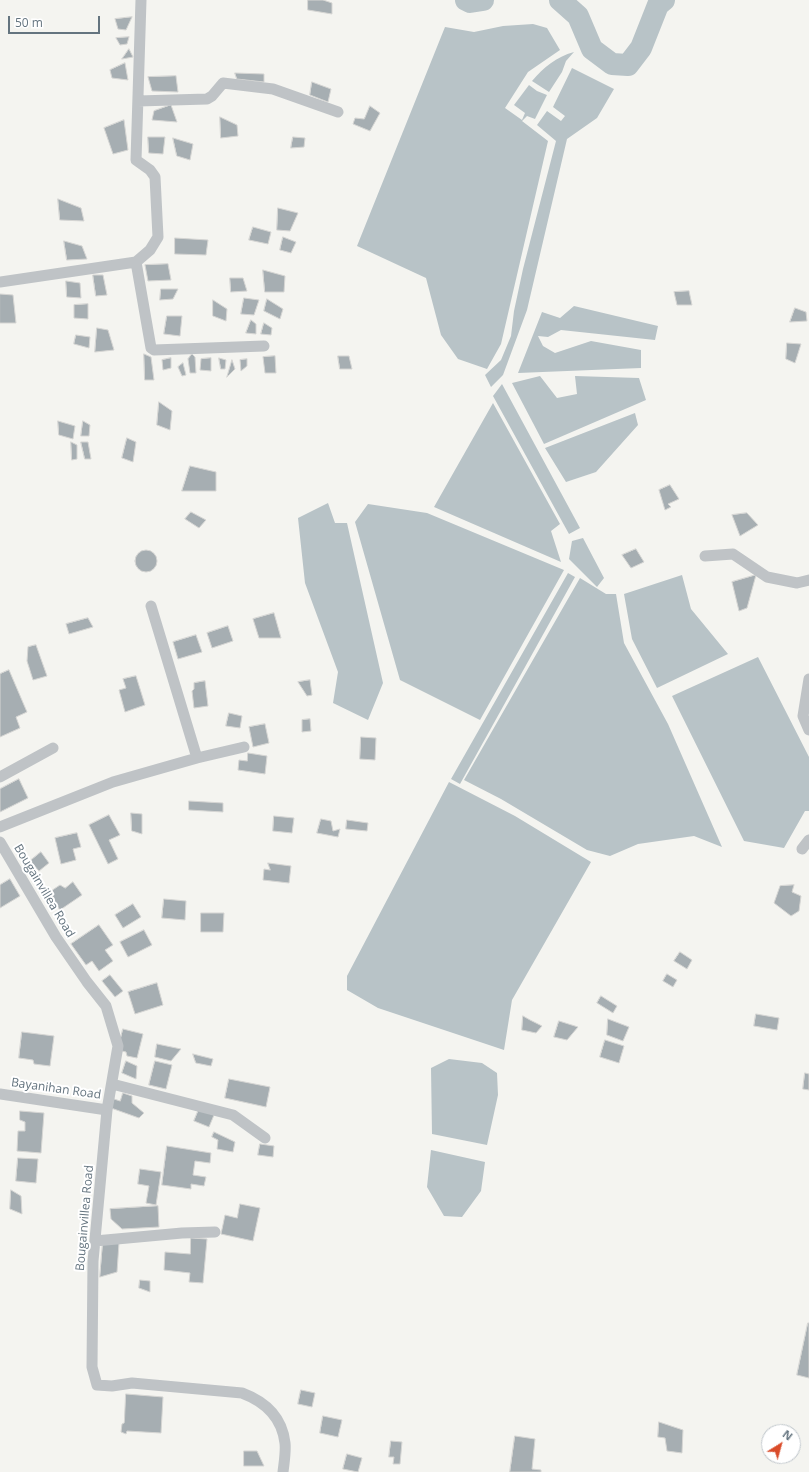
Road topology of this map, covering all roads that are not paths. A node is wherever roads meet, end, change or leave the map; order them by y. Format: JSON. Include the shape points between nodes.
{"nodes":[{"id":1,"x":141,"y":0,"type":"edge"},
{"id":2,"x":138,"y":101,"type":"junction"},
{"id":3,"x":338,"y":112,"type":"dead end"},
{"id":4,"x":136,"y":262,"type":"junction"},
{"id":5,"x":0,"y":282,"type":"edge"},
{"id":6,"x":264,"y":346,"type":"dead end"},
{"id":7,"x":705,"y":556,"type":"dead end"},
{"id":8,"x":809,"y":580,"type":"edge"},
{"id":9,"x":151,"y":606,"type":"dead end"},
{"id":10,"x":809,"y":679,"type":"edge"},
{"id":11,"x":809,"y":730,"type":"edge"},
{"id":12,"x":244,"y":747,"type":"dead end"},
{"id":13,"x":53,"y":748,"type":"dead end"},
{"id":14,"x":197,"y":758,"type":"junction"},
{"id":15,"x":0,"y":777,"type":"edge"},
{"id":16,"x":0,"y":827,"type":"edge"},
{"id":17,"x":809,"y":840,"type":"edge"},
{"id":18,"x":0,"y":842,"type":"edge"},
{"id":19,"x":802,"y":849,"type":"dead end"},
{"id":20,"x":112,"y":1084,"type":"junction"},
{"id":21,"x":0,"y":1094,"type":"edge"},
{"id":22,"x":107,"y":1110,"type":"junction"},
{"id":23,"x":265,"y":1138,"type":"dead end"},
{"id":24,"x":215,"y":1232,"type":"dead end"},
{"id":25,"x":95,"y":1241,"type":"junction"},
{"id":26,"x":283,"y":1472,"type":"edge"}],
"edges":[{"from":1,"to":2,"type":"street"},
{"from":2,"to":3,"type":"street","via":[[207,99],[223,83],[273,89]]},
{"from":2,"to":4,"type":"street","via":[[136,160],[155,177],[158,237],[150,250]]},
{"from":4,"to":5,"type":"street"},
{"from":4,"to":6,"type":"street","via":[[151,348],[154,350]]},
{"from":7,"to":8,"type":"street","via":[[733,554],[767,577],[798,583]]},
{"from":9,"to":14,"type":"street"},
{"from":10,"to":11,"type":"street","via":[[803,716]]},
{"from":12,"to":14,"type":"street"},
{"from":13,"to":15,"type":"street"},
{"from":14,"to":16,"type":"street","via":[[113,782]]},
{"from":17,"to":19,"type":"street"},
{"from":18,"to":20,"type":"street","name":"Bougainvillea Road","via":[[56,937],[86,982],[106,1006],[118,1046]]},
{"from":20,"to":22,"type":"street","name":"Bougainvillea Road"},
{"from":20,"to":23,"type":"street","via":[[233,1115]]},
{"from":21,"to":22,"type":"street","name":"Bayanihan Road"},
{"from":22,"to":25,"type":"street","name":"Bougainvillea Road"},
{"from":24,"to":25,"type":"street"},
{"from":25,"to":26,"type":"street","name":"Bougainvillea Road","via":[[92,1366],[97,1385],[132,1383],[242,1393],[258,1399],[270,1409],[281,1430],[285,1444]]}]}
